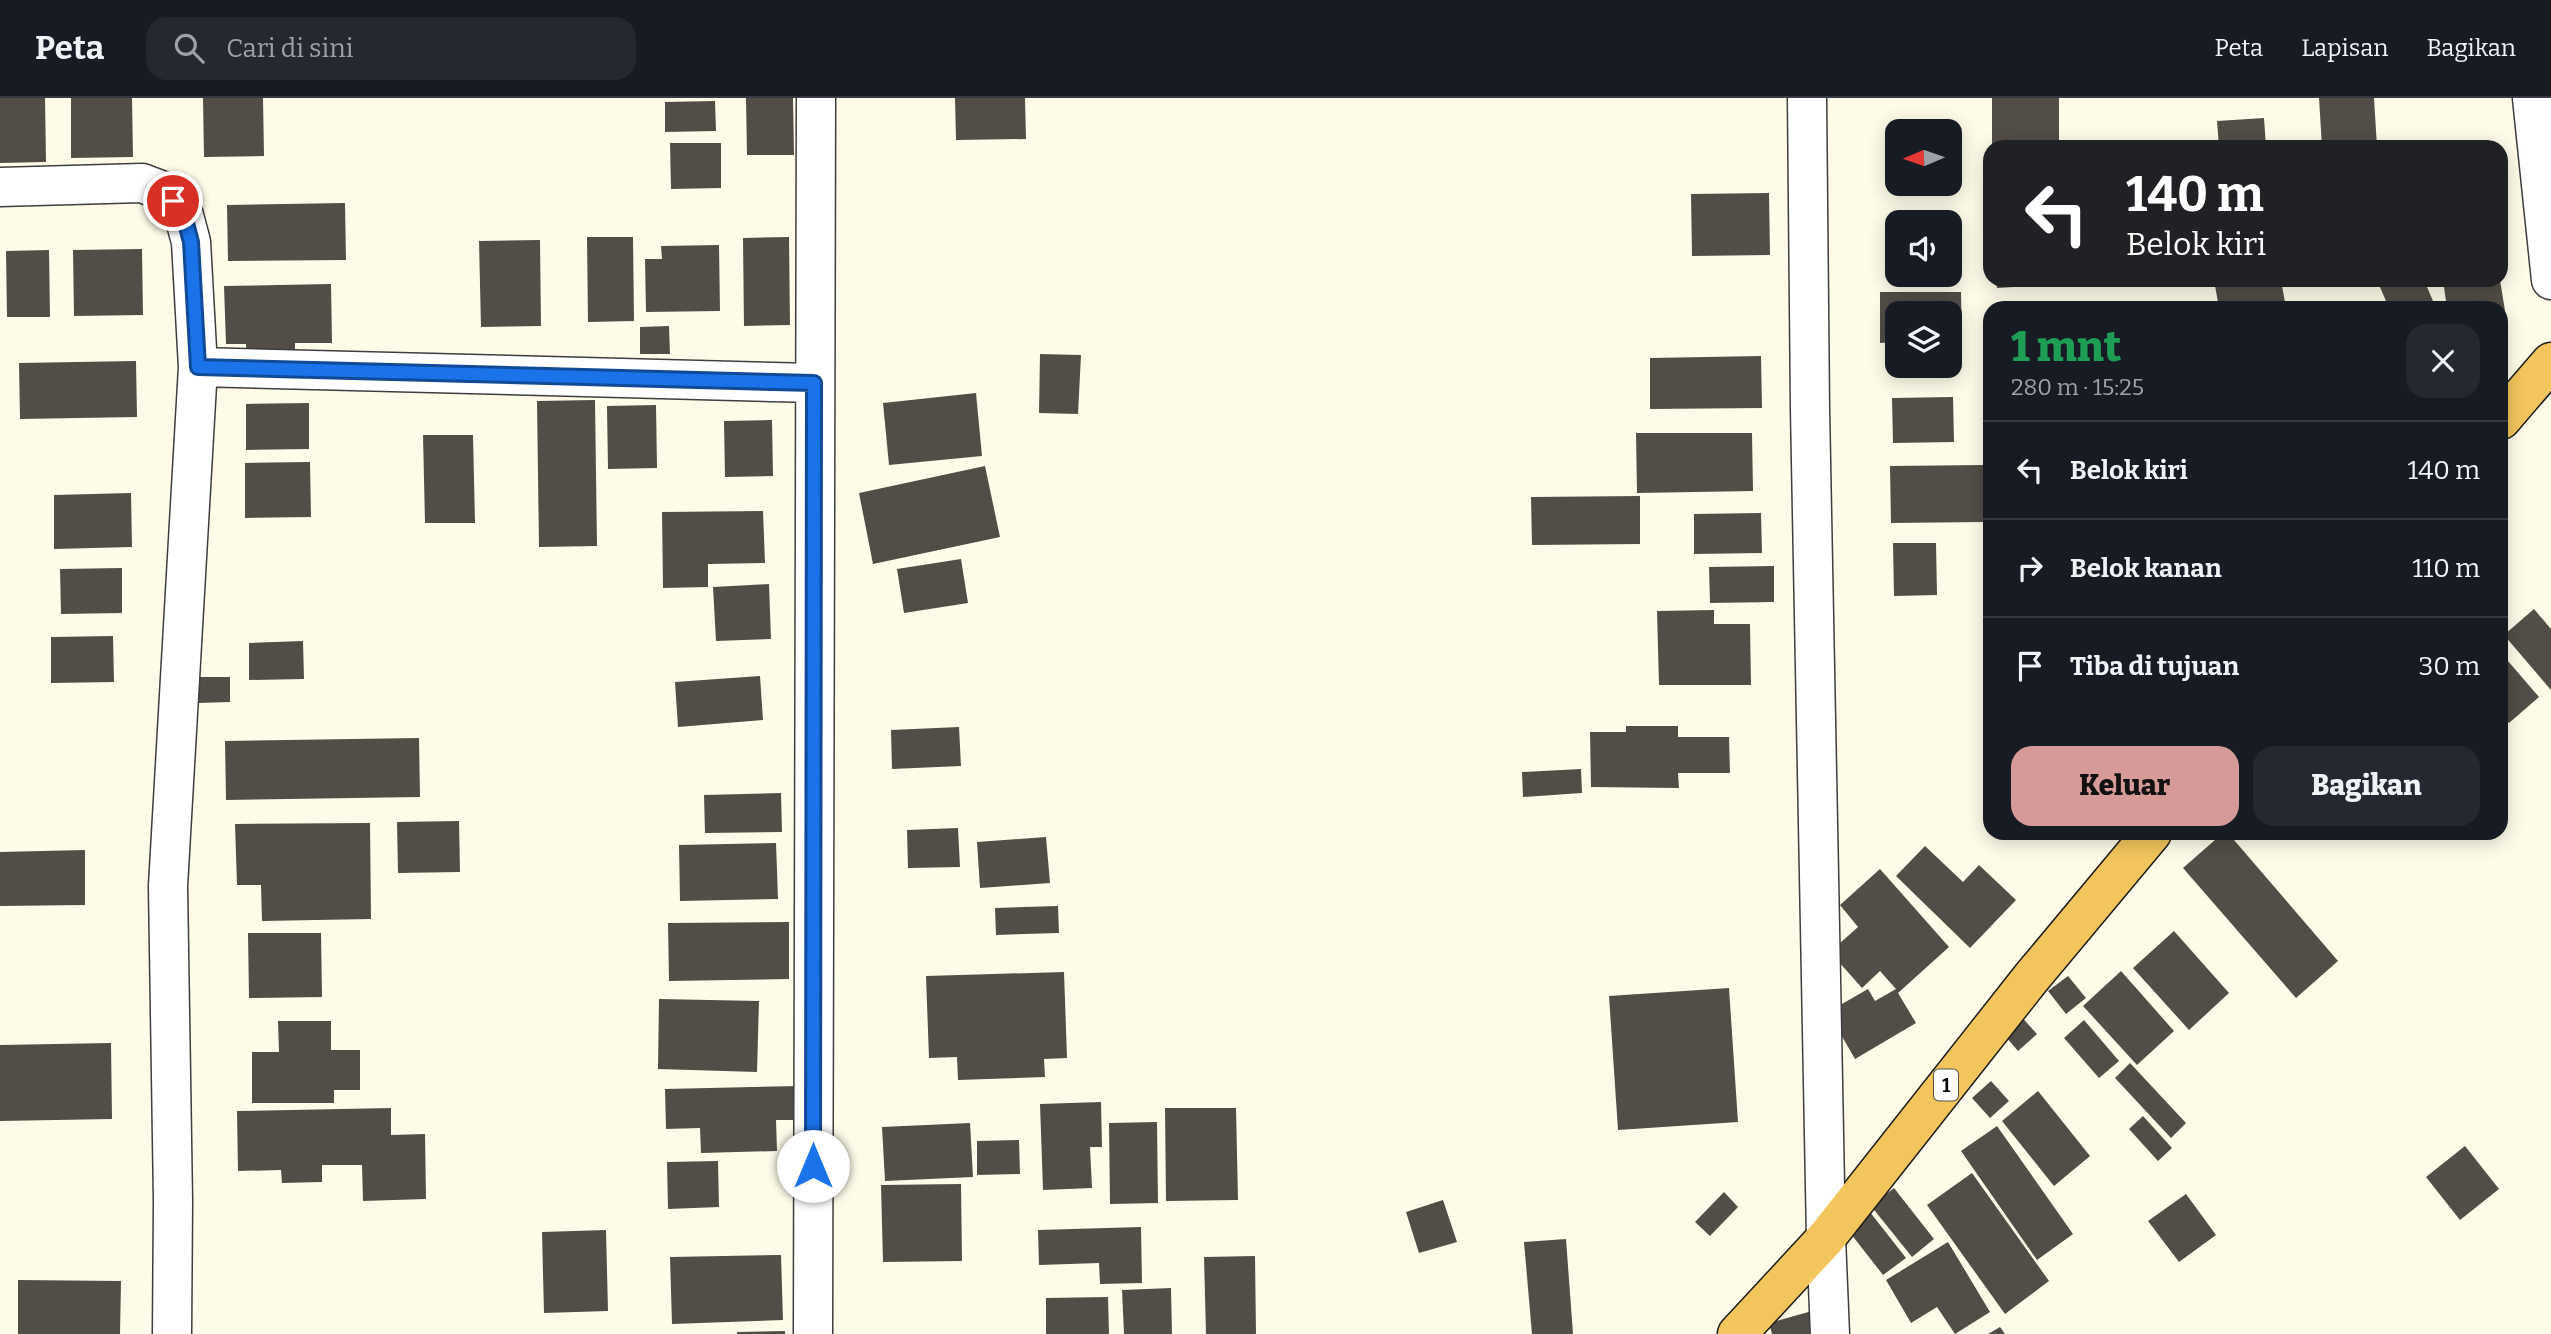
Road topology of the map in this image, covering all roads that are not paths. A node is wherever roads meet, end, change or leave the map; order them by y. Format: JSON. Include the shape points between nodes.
{"nodes":[{"id":1,"x":816,"y":98,"type":"edge"},
{"id":2,"x":1807,"y":98,"type":"edge"},
{"id":3,"x":2532,"y":98,"type":"edge"},
{"id":4,"x":0,"y":187,"type":"edge"},
{"id":5,"x":2551,"y":280,"type":"edge"},
{"id":6,"x":2551,"y":362,"type":"edge"},
{"id":7,"x":198,"y":367,"type":"junction"},
{"id":8,"x":814,"y":383,"type":"junction"},
{"id":9,"x":2508,"y":412,"type":"edge"},
{"id":10,"x":2146,"y":840,"type":"edge"},
{"id":11,"x":1826,"y":1238,"type":"junction"},
{"id":12,"x":172,"y":1334,"type":"edge"},
{"id":13,"x":813,"y":1334,"type":"edge"},
{"id":14,"x":1737,"y":1334,"type":"edge"},
{"id":15,"x":1830,"y":1334,"type":"edge"}],
"edges":[{"from":1,"to":8,"type":"street"},
{"from":2,"to":11,"type":"street"},
{"from":3,"to":5,"type":"street"},
{"from":4,"to":7,"type":"street","via":[[142,183],[163,191],[183,212],[191,242]]},
{"from":6,"to":9,"type":"highway"},
{"from":7,"to":8,"type":"street"},
{"from":7,"to":12,"type":"street","via":[[169,886]]},
{"from":8,"to":13,"type":"street"},
{"from":10,"to":11,"type":"highway","number":"1"},
{"from":11,"to":14,"type":"highway","number":"1"},
{"from":11,"to":15,"type":"street"}]}
